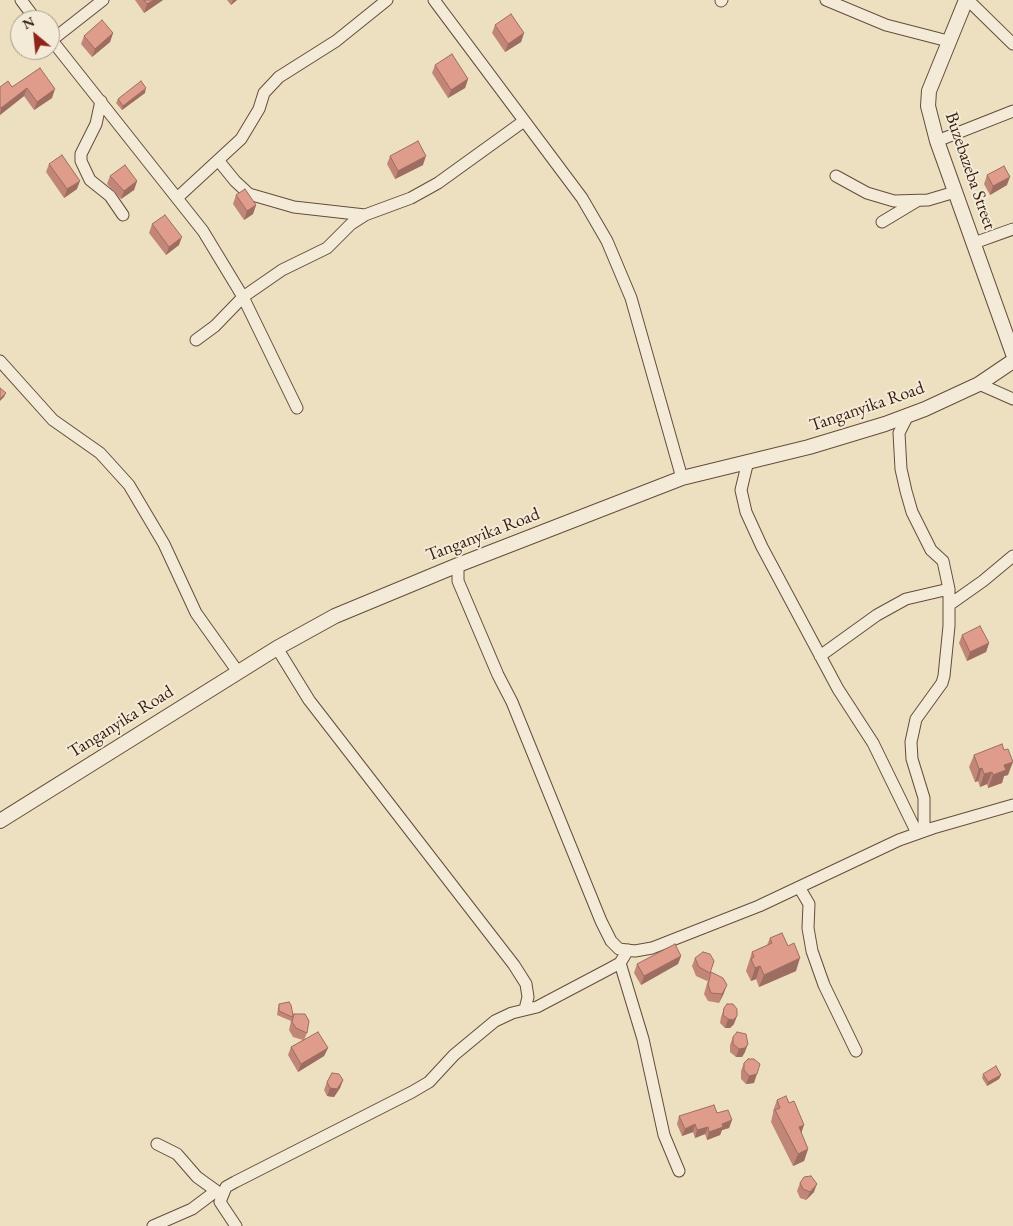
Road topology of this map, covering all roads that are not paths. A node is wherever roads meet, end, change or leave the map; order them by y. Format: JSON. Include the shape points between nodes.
{"nodes":[{"id":1,"x":20,"y":0,"type":"edge"},
{"id":2,"x":103,"y":0,"type":"edge"},
{"id":3,"x":387,"y":0,"type":"edge"},
{"id":4,"x":434,"y":0,"type":"edge"},
{"id":5,"x":826,"y":0,"type":"edge"},
{"id":6,"x":967,"y":0,"type":"edge"},
{"id":7,"x":28,"y":10,"type":"edge"},
{"id":8,"x":60,"y":32,"type":"edge"},
{"id":9,"x":948,"y":40,"type":"junction"},
{"id":10,"x":1013,"y":43,"type":"edge"},
{"id":11,"x":60,"y":50,"type":"edge"},
{"id":12,"x":101,"y":101,"type":"junction"},
{"id":13,"x":1013,"y":111,"type":"edge"},
{"id":14,"x":524,"y":121,"type":"junction"},
{"id":15,"x":937,"y":142,"type":"junction"},
{"id":16,"x":218,"y":160,"type":"junction"},
{"id":17,"x":836,"y":176,"type":"dead end"},
{"id":18,"x":955,"y":192,"type":"junction"},
{"id":19,"x":177,"y":198,"type":"junction"},
{"id":20,"x":917,"y":201,"type":"junction"},
{"id":21,"x":123,"y":215,"type":"dead end"},
{"id":22,"x":365,"y":215,"type":"junction"},
{"id":23,"x":882,"y":222,"type":"dead end"},
{"id":24,"x":1013,"y":229,"type":"edge"},
{"id":25,"x":974,"y":243,"type":"junction"},
{"id":26,"x":243,"y":297,"type":"junction"},
{"id":27,"x":196,"y":340,"type":"dead end"},
{"id":28,"x":1013,"y":354,"type":"edge"},
{"id":29,"x":1013,"y":360,"type":"edge"},
{"id":30,"x":0,"y":361,"type":"edge"},
{"id":31,"x":978,"y":384,"type":"junction"},
{"id":32,"x":1013,"y":399,"type":"edge"},
{"id":33,"x":297,"y":408,"type":"dead end"},
{"id":34,"x":908,"y":415,"type":"junction"},
{"id":35,"x":748,"y":461,"type":"junction"},
{"id":36,"x":682,"y":478,"type":"junction"},
{"id":37,"x":1013,"y":556,"type":"edge"},
{"id":38,"x":458,"y":565,"type":"junction"},
{"id":39,"x":949,"y":589,"type":"junction"},
{"id":40,"x":949,"y":605,"type":"junction"},
{"id":41,"x":277,"y":648,"type":"junction"},
{"id":42,"x":820,"y":656,"type":"junction"},
{"id":43,"x":238,"y":672,"type":"junction"},
{"id":44,"x":1013,"y":805,"type":"edge"},
{"id":45,"x":0,"y":821,"type":"edge"},
{"id":46,"x":921,"y":832,"type":"junction"},
{"id":47,"x":799,"y":887,"type":"junction"},
{"id":48,"x":628,"y":950,"type":"junction"},
{"id":49,"x":620,"y":963,"type":"junction"},
{"id":50,"x":525,"y":1009,"type":"junction"},
{"id":51,"x":856,"y":1051,"type":"dead end"},
{"id":52,"x":157,"y":1144,"type":"dead end"},
{"id":53,"x":679,"y":1171,"type":"dead end"},
{"id":54,"x":219,"y":1193,"type":"junction"},
{"id":55,"x":153,"y":1226,"type":"edge"},
{"id":56,"x":236,"y":1226,"type":"edge"}],
"edges":[{"from":1,"to":7,"type":"street"},
{"from":2,"to":8,"type":"street"},
{"from":3,"to":16,"type":"street","via":[[336,41],[279,77],[264,93],[259,110],[241,139]]},
{"from":4,"to":14,"type":"street"},
{"from":5,"to":9,"type":"street","via":[[886,25]]},
{"from":6,"to":9,"type":"street","name":"Buzebazeba Street"},
{"from":6,"to":10,"type":"street"},
{"from":9,"to":15,"type":"street","name":"Buzebazeba Street","via":[[928,99]]},
{"from":11,"to":12,"type":"street"},
{"from":12,"to":19,"type":"street"},
{"from":12,"to":21,"type":"street","via":[[96,124],[84,146],[81,161],[90,180],[110,196]]},
{"from":13,"to":15,"type":"street"},
{"from":14,"to":22,"type":"street","via":[[438,183],[406,200]]},
{"from":14,"to":36,"type":"street","via":[[582,198],[623,276]]},
{"from":15,"to":18,"type":"street","name":"Buzebazeba Street"},
{"from":16,"to":19,"type":"street"},
{"from":16,"to":22,"type":"street","via":[[249,194],[294,208]]},
{"from":17,"to":20,"type":"street","via":[[867,193],[894,201]]},
{"from":18,"to":20,"type":"street"},
{"from":18,"to":25,"type":"street","name":"Buzebazeba Street"},
{"from":19,"to":26,"type":"street"},
{"from":20,"to":23,"type":"street"},
{"from":22,"to":26,"type":"street","via":[[327,248],[282,270]]},
{"from":24,"to":25,"type":"street"},
{"from":25,"to":28,"type":"street","name":"Buzebazeba Street"},
{"from":26,"to":27,"type":"street"},
{"from":26,"to":33,"type":"street"},
{"from":29,"to":31,"type":"street","name":"Tanganyika Road"},
{"from":30,"to":43,"type":"street","via":[[54,420],[100,453],[129,485],[164,544],[196,613]]},
{"from":31,"to":32,"type":"street"},
{"from":31,"to":34,"type":"street","name":"Tanganyika Road"},
{"from":34,"to":35,"type":"street","name":"Tanganyika Road","via":[[844,438]]},
{"from":34,"to":39,"type":"street","via":[[899,433],[906,491],[912,512],[931,550],[943,561]]},
{"from":35,"to":36,"type":"street","name":"Tanganyika Road"},
{"from":35,"to":42,"type":"street","via":[[741,490],[746,512]]},
{"from":36,"to":38,"type":"street","name":"Tanganyika Road"},
{"from":37,"to":40,"type":"street"},
{"from":38,"to":41,"type":"street","name":"Tanganyika Road","via":[[335,616]]},
{"from":38,"to":48,"type":"street","via":[[458,581],[512,702],[601,921],[611,941],[619,949]]},
{"from":39,"to":40,"type":"street"},
{"from":39,"to":42,"type":"street","via":[[906,598]]},
{"from":40,"to":46,"type":"street","via":[[944,676],[916,719],[911,742],[914,768],[924,798]]},
{"from":41,"to":43,"type":"street","name":"Tanganyika Road"},
{"from":41,"to":50,"type":"street","via":[[309,700],[514,965],[526,984],[528,997]]},
{"from":42,"to":46,"type":"street","via":[[873,743]]},
{"from":43,"to":45,"type":"street","name":"Tanganyika Road"},
{"from":44,"to":46,"type":"street"},
{"from":46,"to":47,"type":"street"},
{"from":47,"to":48,"type":"street","via":[[652,948]]},
{"from":47,"to":51,"type":"street","via":[[809,904],[808,928],[812,951],[824,985]]},
{"from":48,"to":49,"type":"street"},
{"from":49,"to":50,"type":"street","via":[[537,1007]]},
{"from":49,"to":53,"type":"street","via":[[643,1039],[664,1135]]},
{"from":50,"to":54,"type":"street","via":[[496,1021],[420,1087],[234,1182]]},
{"from":52,"to":54,"type":"street","via":[[177,1154],[197,1177]]},
{"from":54,"to":55,"type":"street"},
{"from":54,"to":56,"type":"street","via":[[220,1202]]}]}
